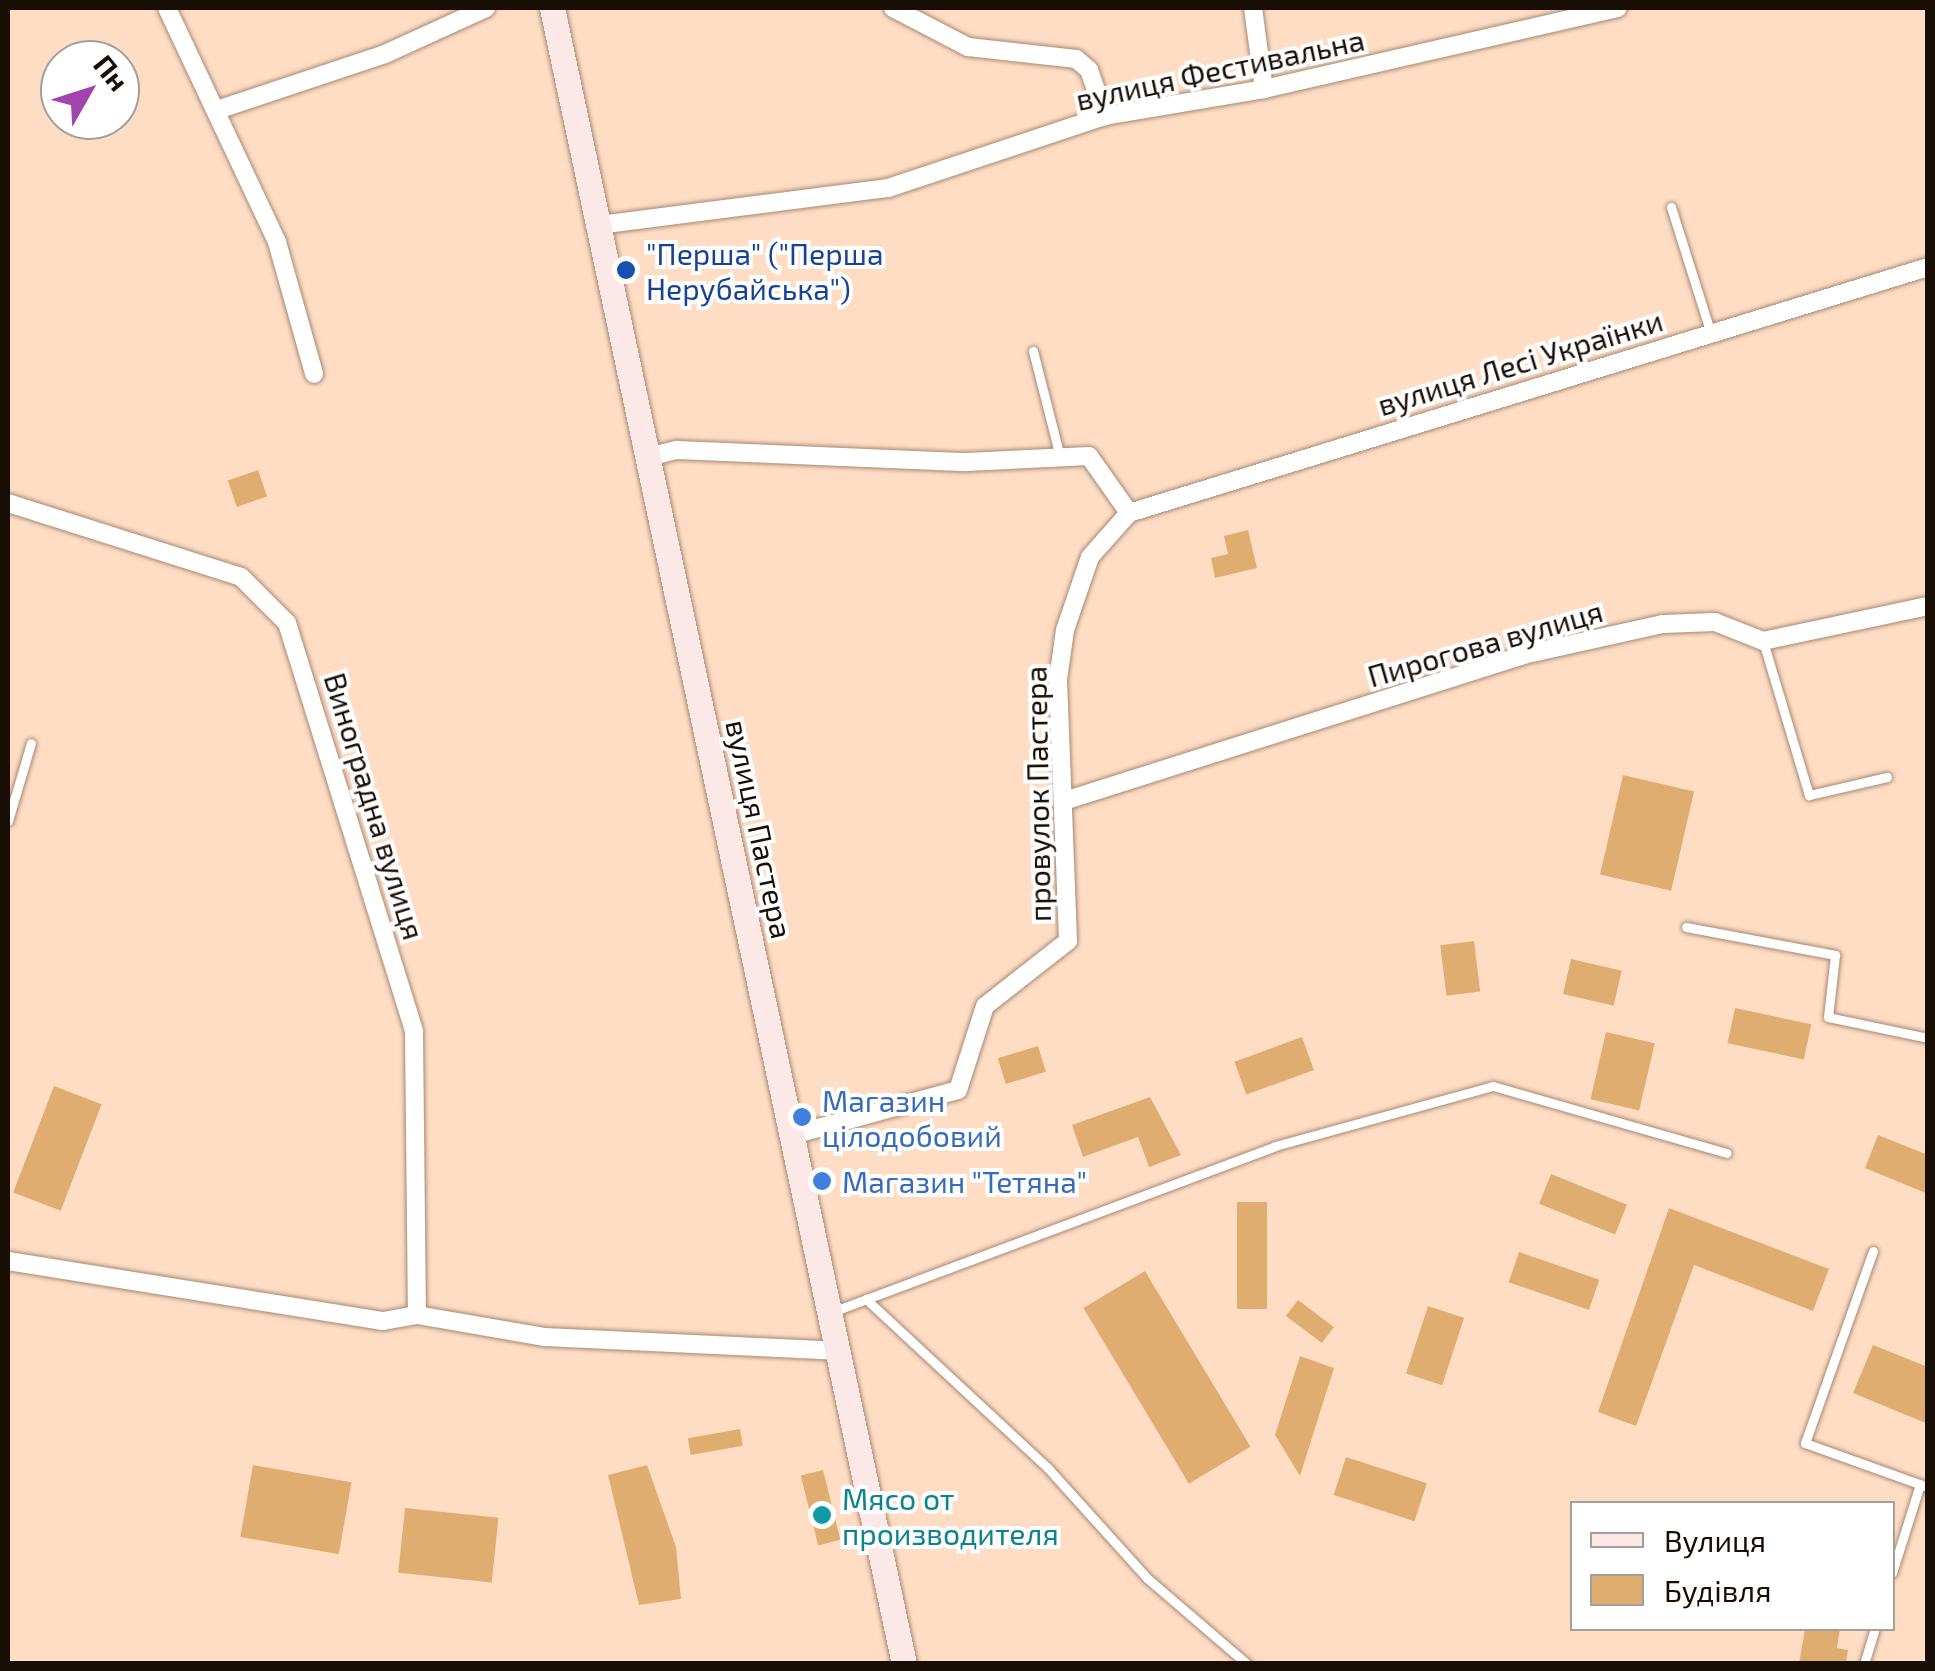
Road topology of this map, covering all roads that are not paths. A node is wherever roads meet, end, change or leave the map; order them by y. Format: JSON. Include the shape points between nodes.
{"nodes":[{"id":1,"x":168,"y":8,"type":"edge"},
{"id":2,"x":486,"y":8,"type":"edge"},
{"id":3,"x":552,"y":8,"type":"edge"},
{"id":4,"x":893,"y":8,"type":"edge"},
{"id":5,"x":1253,"y":8,"type":"edge"},
{"id":6,"x":1618,"y":8,"type":"edge"},
{"id":7,"x":1264,"y":89,"type":"junction"},
{"id":8,"x":217,"y":110,"type":"junction"},
{"id":9,"x":1106,"y":116,"type":"junction"},
{"id":10,"x":1671,"y":207,"type":"dead end"},
{"id":11,"x":598,"y":225,"type":"junction"},
{"id":12,"x":1928,"y":267,"type":"edge"},
{"id":13,"x":1710,"y":332,"type":"junction"},
{"id":14,"x":1033,"y":351,"type":"dead end"},
{"id":15,"x":314,"y":374,"type":"dead end"},
{"id":16,"x":648,"y":456,"type":"junction"},
{"id":17,"x":1060,"y":457,"type":"junction"},
{"id":18,"x":8,"y":503,"type":"edge"},
{"id":19,"x":1129,"y":512,"type":"junction"},
{"id":20,"x":1928,"y":606,"type":"edge"},
{"id":21,"x":1763,"y":642,"type":"junction"},
{"id":22,"x":32,"y":742,"type":"dead end"},
{"id":23,"x":1887,"y":777,"type":"dead end"},
{"id":24,"x":1064,"y":801,"type":"junction"},
{"id":25,"x":8,"y":821,"type":"edge"},
{"id":26,"x":1686,"y":926,"type":"dead end"},
{"id":27,"x":1928,"y":1038,"type":"edge"},
{"id":28,"x":792,"y":1135,"type":"junction"},
{"id":29,"x":1727,"y":1153,"type":"dead end"},
{"id":30,"x":1873,"y":1251,"type":"dead end"},
{"id":31,"x":8,"y":1261,"type":"edge"},
{"id":32,"x":866,"y":1299,"type":"junction"},
{"id":33,"x":829,"y":1312,"type":"junction"},
{"id":34,"x":417,"y":1315,"type":"junction"},
{"id":35,"x":838,"y":1351,"type":"junction"},
{"id":36,"x":1924,"y":1486,"type":"edge"},
{"id":37,"x":1895,"y":1564,"type":"edge"},
{"id":38,"x":1874,"y":1631,"type":"edge"},
{"id":39,"x":904,"y":1664,"type":"edge"},
{"id":40,"x":1247,"y":1664,"type":"edge"},
{"id":41,"x":1864,"y":1664,"type":"edge"}],
"edges":[{"from":1,"to":8,"type":"street"},
{"from":2,"to":8,"type":"street","via":[[386,54]]},
{"from":3,"to":11,"type":"street","name":"вулиця Пастера"},
{"from":4,"to":9,"type":"street","via":[[968,47],[1076,60],[1089,70]]},
{"from":5,"to":7,"type":"street"},
{"from":6,"to":7,"type":"street","name":"вулиця Фестивальна"},
{"from":7,"to":9,"type":"street","name":"вулиця Фестивальна"},
{"from":8,"to":15,"type":"street","via":[[277,242]]},
{"from":9,"to":11,"type":"street","name":"вулиця Фестивальна","via":[[888,188]]},
{"from":10,"to":13,"type":"lane"},
{"from":11,"to":16,"type":"street","name":"вулиця Пастера"},
{"from":12,"to":13,"type":"street","name":"вулиця Лесі Українки"},
{"from":13,"to":19,"type":"street","name":"вулиця Лесі Українки"},
{"from":14,"to":17,"type":"lane"},
{"from":16,"to":17,"type":"street","via":[[781,450],[968,462]]},
{"from":16,"to":28,"type":"street","name":"вулиця Пастера"},
{"from":17,"to":19,"type":"street","via":[[1100,463]]},
{"from":18,"to":34,"type":"street","name":"Виноградна вулиця","via":[[241,577],[287,623],[414,1032]]},
{"from":19,"to":24,"type":"street","name":"провулок Пастера","via":[[1090,556],[1072,592],[1058,680]]},
{"from":20,"to":21,"type":"street"},
{"from":21,"to":23,"type":"lane","via":[[1809,795]]},
{"from":21,"to":24,"type":"street","name":"Пирогова вулиця","via":[[1716,622],[1680,623],[1540,651]]},
{"from":22,"to":25,"type":"lane"},
{"from":24,"to":28,"type":"street","name":"провулок Пастера","via":[[1068,941],[985,1006],[958,1090]]},
{"from":26,"to":27,"type":"lane","via":[[1834,955],[1828,1016]]},
{"from":28,"to":33,"type":"street","name":"вулиця Пастера"},
{"from":29,"to":32,"type":"lane","via":[[1494,1086],[1275,1146]]},
{"from":30,"to":36,"type":"lane","via":[[1805,1443]]},
{"from":31,"to":34,"type":"street","via":[[382,1321]]},
{"from":32,"to":33,"type":"lane"},
{"from":32,"to":40,"type":"lane","via":[[1047,1467],[1147,1578]]},
{"from":33,"to":35,"type":"street","name":"вулиця Пастера"},
{"from":34,"to":35,"type":"street","via":[[545,1337],[735,1352]]},
{"from":35,"to":39,"type":"street","name":"вулиця Пастера"},
{"from":36,"to":37,"type":"lane"},
{"from":38,"to":41,"type":"lane"}]}
